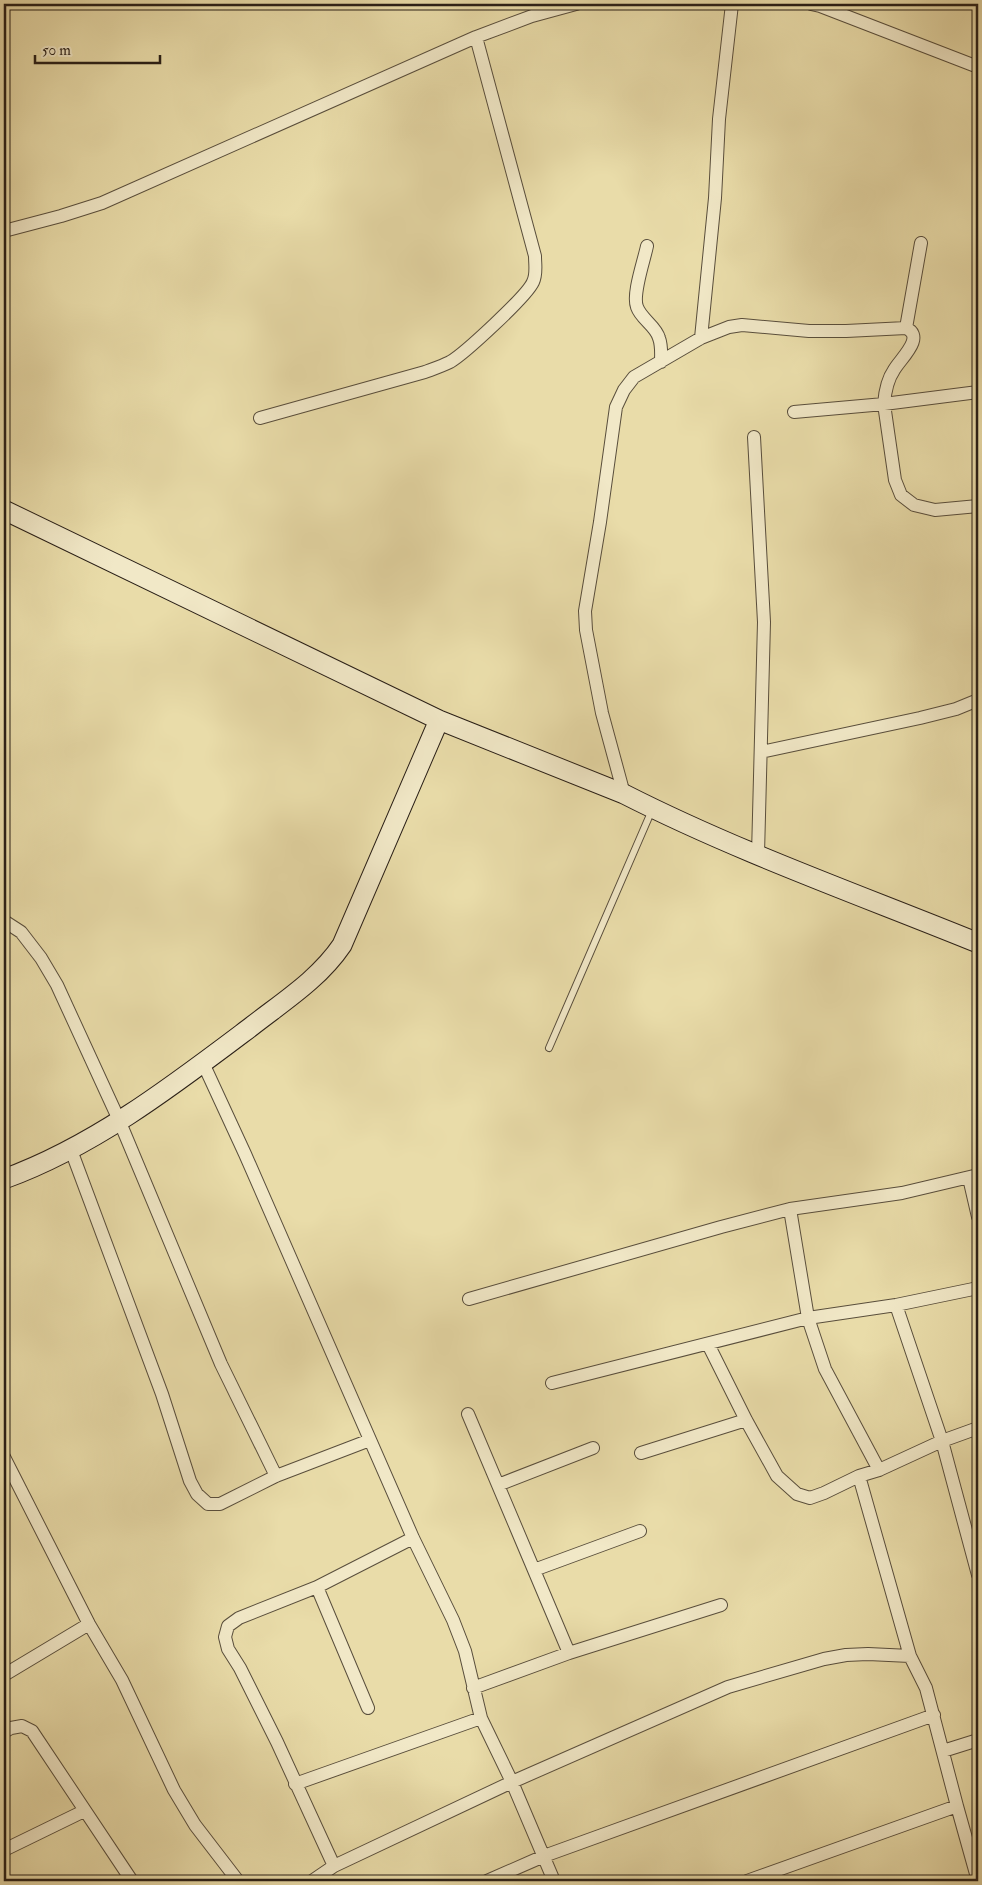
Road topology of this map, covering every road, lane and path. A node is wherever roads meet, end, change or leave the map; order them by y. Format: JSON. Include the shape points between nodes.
{"nodes":[{"id":1,"x":576,"y":4,"type":"edge"},
{"id":2,"x":732,"y":4,"type":"edge"},
{"id":3,"x":811,"y":4,"type":"edge"},
{"id":4,"x":476,"y":37,"type":"junction"},
{"id":5,"x":978,"y":67,"type":"edge"},
{"id":6,"x":4,"y":231,"type":"edge"},
{"id":7,"x":921,"y":243,"type":"dead end"},
{"id":8,"x":648,"y":246,"type":"dead end"},
{"id":9,"x":906,"y":328,"type":"junction"},
{"id":10,"x":701,"y":338,"type":"junction"},
{"id":11,"x":661,"y":362,"type":"junction"},
{"id":12,"x":978,"y":392,"type":"edge"},
{"id":13,"x":884,"y":404,"type":"junction"},
{"id":14,"x":794,"y":412,"type":"dead end"},
{"id":15,"x":260,"y":418,"type":"dead end"},
{"id":16,"x":754,"y":438,"type":"dead end"},
{"id":17,"x":978,"y":506,"type":"edge"},
{"id":18,"x":4,"y":510,"type":"edge"},
{"id":19,"x":978,"y":700,"type":"edge"},
{"id":20,"x":439,"y":720,"type":"junction"},
{"id":21,"x":761,"y":752,"type":"junction"},
{"id":22,"x":624,"y":794,"type":"junction"},
{"id":23,"x":653,"y":808,"type":"junction"},
{"id":24,"x":758,"y":854,"type":"junction"},
{"id":25,"x":4,"y":921,"type":"edge"},
{"id":26,"x":978,"y":943,"type":"edge"},
{"id":27,"x":549,"y":1048,"type":"dead end"},
{"id":28,"x":208,"y":1060,"type":"junction"},
{"id":29,"x":119,"y":1120,"type":"junction"},
{"id":30,"x":71,"y":1150,"type":"junction"},
{"id":31,"x":9,"y":1177,"type":"edge"},
{"id":32,"x":974,"y":1177,"type":"edge"},
{"id":33,"x":790,"y":1209,"type":"junction"},
{"id":34,"x":978,"y":1217,"type":"edge"},
{"id":35,"x":978,"y":1288,"type":"edge"},
{"id":36,"x":469,"y":1299,"type":"dead end"},
{"id":37,"x":896,"y":1305,"type":"junction"},
{"id":38,"x":808,"y":1318,"type":"junction"},
{"id":39,"x":708,"y":1344,"type":"junction"},
{"id":40,"x":552,"y":1382,"type":"dead end"},
{"id":41,"x":468,"y":1414,"type":"dead end"},
{"id":42,"x":746,"y":1420,"type":"junction"},
{"id":43,"x":978,"y":1428,"type":"edge"},
{"id":44,"x":370,"y":1440,"type":"junction"},
{"id":45,"x":942,"y":1441,"type":"junction"},
{"id":46,"x":593,"y":1448,"type":"dead end"},
{"id":47,"x":641,"y":1454,"type":"dead end"},
{"id":48,"x":4,"y":1457,"type":"edge"},
{"id":49,"x":879,"y":1470,"type":"junction"},
{"id":50,"x":276,"y":1476,"type":"junction"},
{"id":51,"x":859,"y":1476,"type":"junction"},
{"id":52,"x":498,"y":1485,"type":"junction"},
{"id":53,"x":640,"y":1530,"type":"dead end"},
{"id":54,"x":413,"y":1538,"type":"junction"},
{"id":55,"x":534,"y":1570,"type":"junction"},
{"id":56,"x":978,"y":1575,"type":"edge"},
{"id":57,"x":317,"y":1587,"type":"junction"},
{"id":58,"x":721,"y":1605,"type":"dead end"},
{"id":59,"x":89,"y":1624,"type":"junction"},
{"id":60,"x":569,"y":1654,"type":"junction"},
{"id":61,"x":910,"y":1656,"type":"junction"},
{"id":62,"x":4,"y":1674,"type":"edge"},
{"id":63,"x":473,"y":1688,"type":"junction"},
{"id":64,"x":368,"y":1708,"type":"dead end"},
{"id":65,"x":934,"y":1715,"type":"junction"},
{"id":66,"x":481,"y":1718,"type":"junction"},
{"id":67,"x":4,"y":1732,"type":"edge"},
{"id":68,"x":978,"y":1740,"type":"edge"},
{"id":69,"x":944,"y":1751,"type":"junction"},
{"id":70,"x":512,"y":1782,"type":"junction"},
{"id":71,"x":295,"y":1784,"type":"junction"},
{"id":72,"x":957,"y":1806,"type":"junction"},
{"id":73,"x":84,"y":1812,"type":"junction"},
{"id":74,"x":4,"y":1850,"type":"edge"},
{"id":75,"x":544,"y":1856,"type":"junction"},
{"id":76,"x":334,"y":1866,"type":"junction"},
{"id":77,"x":132,"y":1881,"type":"edge"},
{"id":78,"x":238,"y":1881,"type":"edge"},
{"id":79,"x":312,"y":1881,"type":"edge"},
{"id":80,"x":487,"y":1881,"type":"edge"},
{"id":81,"x":554,"y":1881,"type":"edge"},
{"id":82,"x":747,"y":1881,"type":"edge"},
{"id":83,"x":978,"y":1881,"type":"edge"}],
"edges":[{"from":1,"to":4,"type":"street"},
{"from":2,"to":10,"type":"street"},
{"from":3,"to":5,"type":"street"},
{"from":4,"to":6,"type":"street","via":[[102,203]]},
{"from":4,"to":15,"type":"street","via":[[534,256],[536,271],[533,283],[474,343],[451,361],[425,372]]},
{"from":7,"to":9,"type":"street"},
{"from":8,"to":11,"type":"street","via":[[636,305],[659,338]]},
{"from":9,"to":10,"type":"street","via":[[809,331],[742,325]]},
{"from":9,"to":13,"type":"street","via":[[914,334],[914,341],[889,379]]},
{"from":10,"to":11,"type":"street"},
{"from":11,"to":22,"type":"street","via":[[634,377],[616,408],[585,611],[602,714]]},
{"from":12,"to":13,"type":"street"},
{"from":13,"to":14,"type":"street"},
{"from":13,"to":17,"type":"street","via":[[895,480],[901,495],[914,505],[936,510]]},
{"from":16,"to":21,"type":"street","via":[[764,622]]},
{"from":18,"to":20,"type":"street"},
{"from":19,"to":21,"type":"street","via":[[920,718]]},
{"from":20,"to":22,"type":"street"},
{"from":20,"to":28,"type":"street","via":[[342,945],[330,963]]},
{"from":21,"to":24,"type":"street"},
{"from":22,"to":23,"type":"street"},
{"from":23,"to":24,"type":"street"},
{"from":23,"to":27,"type":"lane"},
{"from":24,"to":26,"type":"street"},
{"from":25,"to":29,"type":"street","via":[[21,932],[57,985]]},
{"from":28,"to":29,"type":"street"},
{"from":28,"to":44,"type":"street","via":[[245,1154]]},
{"from":29,"to":30,"type":"street"},
{"from":29,"to":50,"type":"street","via":[[221,1364]]},
{"from":30,"to":31,"type":"street"},
{"from":30,"to":50,"type":"street","via":[[162,1394],[190,1481],[198,1494],[208,1504],[220,1504]]},
{"from":32,"to":33,"type":"street","via":[[902,1194]]},
{"from":32,"to":34,"type":"street"},
{"from":33,"to":36,"type":"street"},
{"from":33,"to":38,"type":"street"},
{"from":35,"to":37,"type":"street"},
{"from":37,"to":38,"type":"street"},
{"from":37,"to":45,"type":"street"},
{"from":38,"to":39,"type":"street"},
{"from":38,"to":49,"type":"street","via":[[825,1369]]},
{"from":39,"to":40,"type":"street"},
{"from":39,"to":42,"type":"street"},
{"from":41,"to":52,"type":"street"},
{"from":42,"to":47,"type":"street"},
{"from":42,"to":51,"type":"street","via":[[777,1476],[797,1494],[810,1498]]},
{"from":43,"to":45,"type":"street"},
{"from":44,"to":50,"type":"street"},
{"from":44,"to":54,"type":"street"},
{"from":45,"to":49,"type":"street"},
{"from":45,"to":56,"type":"street"},
{"from":46,"to":52,"type":"street"},
{"from":48,"to":59,"type":"street"},
{"from":49,"to":51,"type":"street"},
{"from":51,"to":61,"type":"street"},
{"from":52,"to":55,"type":"street"},
{"from":53,"to":55,"type":"street"},
{"from":54,"to":57,"type":"street"},
{"from":54,"to":63,"type":"street","via":[[460,1636]]},
{"from":55,"to":60,"type":"street"},
{"from":57,"to":64,"type":"street"},
{"from":57,"to":71,"type":"street","via":[[239,1618],[228,1626],[225,1638]]},
{"from":58,"to":60,"type":"street"},
{"from":59,"to":62,"type":"street"},
{"from":59,"to":78,"type":"street","via":[[122,1680],[174,1790],[195,1825]]},
{"from":60,"to":63,"type":"street"},
{"from":61,"to":65,"type":"street","via":[[926,1688]]},
{"from":61,"to":70,"type":"street","via":[[846,1655],[728,1687]]},
{"from":63,"to":66,"type":"street"},
{"from":65,"to":69,"type":"street"},
{"from":65,"to":75,"type":"street"},
{"from":66,"to":70,"type":"street"},
{"from":66,"to":71,"type":"street"},
{"from":67,"to":73,"type":"street","via":[[22,1726],[32,1732]]},
{"from":68,"to":69,"type":"street"},
{"from":69,"to":72,"type":"street"},
{"from":70,"to":75,"type":"street"},
{"from":70,"to":76,"type":"street"},
{"from":71,"to":76,"type":"street"},
{"from":72,"to":82,"type":"street"},
{"from":72,"to":83,"type":"street"},
{"from":73,"to":74,"type":"street"},
{"from":73,"to":77,"type":"street"},
{"from":75,"to":80,"type":"street"},
{"from":75,"to":81,"type":"street"},
{"from":76,"to":79,"type":"street"}]}
